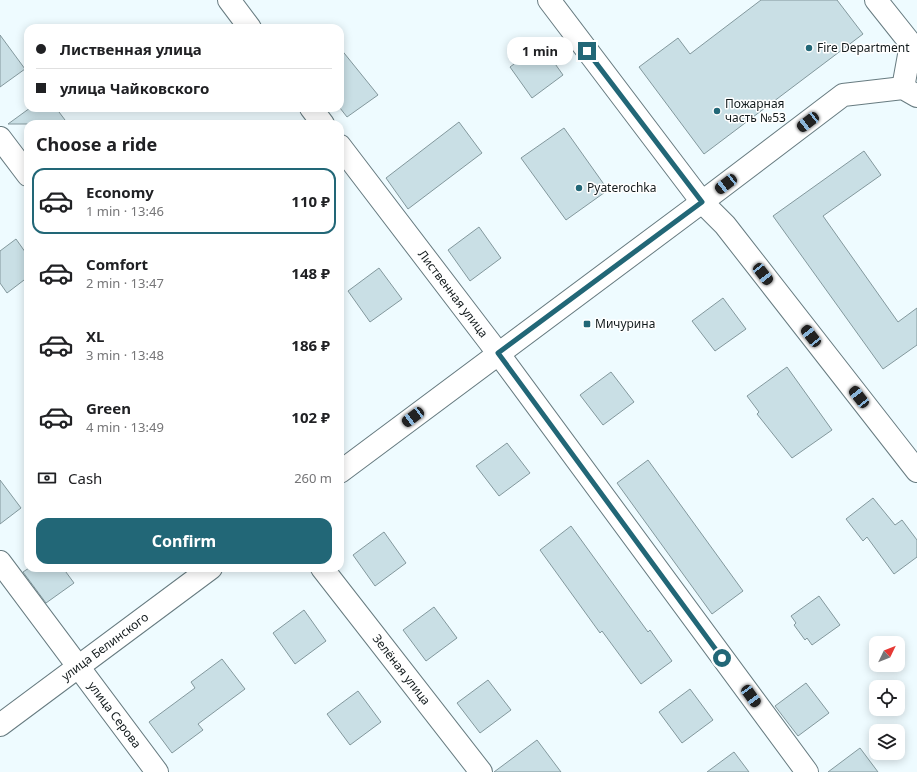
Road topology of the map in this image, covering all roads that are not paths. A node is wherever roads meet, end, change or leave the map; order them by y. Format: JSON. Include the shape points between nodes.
{"nodes":[{"id":1,"x":229,"y":0,"type":"edge"},
{"id":2,"x":549,"y":0,"type":"edge"},
{"id":3,"x":876,"y":0,"type":"edge"},
{"id":4,"x":247,"y":24,"type":"edge"},
{"id":5,"x":914,"y":42,"type":"edge"},
{"id":6,"x":910,"y":92,"type":"edge"},
{"id":7,"x":314,"y":112,"type":"edge"},
{"id":8,"x":321,"y":120,"type":"edge"},
{"id":9,"x":0,"y":138,"type":"edge"},
{"id":10,"x":344,"y":151,"type":"edge"},
{"id":11,"x":24,"y":170,"type":"edge"},
{"id":12,"x":702,"y":202,"type":"junction"},
{"id":13,"x":498,"y":353,"type":"junction"},
{"id":14,"x":344,"y":469,"type":"edge"},
{"id":15,"x":917,"y":471,"type":"edge"},
{"id":16,"x":0,"y":562,"type":"edge"},
{"id":17,"x":206,"y":572,"type":"edge"},
{"id":18,"x":325,"y":572,"type":"edge"},
{"id":19,"x":78,"y":666,"type":"junction"},
{"id":20,"x":0,"y":726,"type":"edge"},
{"id":21,"x":157,"y":772,"type":"edge"},
{"id":22,"x":481,"y":772,"type":"edge"},
{"id":23,"x":807,"y":772,"type":"edge"}],
"edges":[{"from":1,"to":4,"type":"street"},
{"from":2,"to":12,"type":"street"},
{"from":3,"to":5,"type":"street"},
{"from":5,"to":6,"type":"street"},
{"from":6,"to":12,"type":"street","via":[[843,95]]},
{"from":7,"to":8,"type":"street"},
{"from":9,"to":11,"type":"street"},
{"from":10,"to":13,"type":"street","name":"Лиственная улица"},
{"from":12,"to":13,"type":"street"},
{"from":12,"to":15,"type":"street","via":[[725,225]]},
{"from":13,"to":14,"type":"street"},
{"from":13,"to":23,"type":"street","name":"Лиственная улица"},
{"from":16,"to":19,"type":"street","name":"улица Серова"},
{"from":17,"to":19,"type":"street","name":"улица Белинского"},
{"from":18,"to":22,"type":"street","name":"Зелёная улица"},
{"from":19,"to":20,"type":"street","name":"улица Белинского"},
{"from":19,"to":21,"type":"street","name":"улица Серова"}]}
